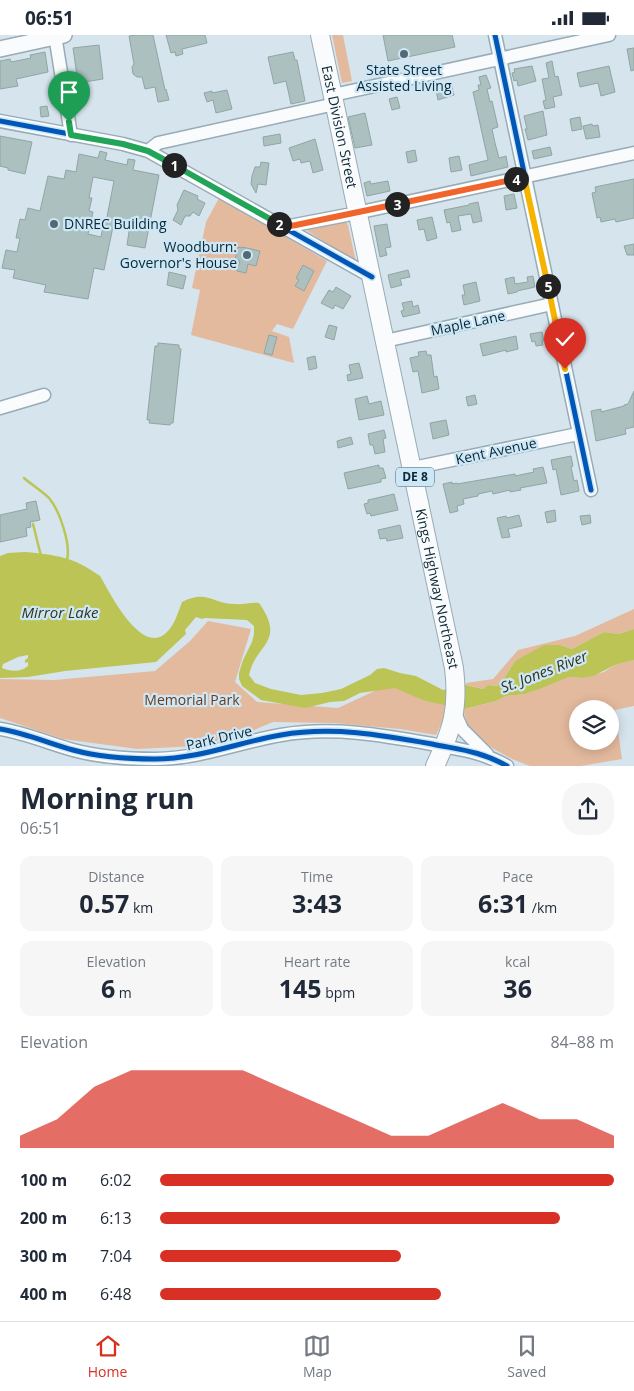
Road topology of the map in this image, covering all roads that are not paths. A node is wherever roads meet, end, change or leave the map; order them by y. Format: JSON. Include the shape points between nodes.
{"nodes":[{"id":1,"x":320,"y":35,"type":"edge"},
{"id":2,"x":495,"y":35,"type":"edge"},
{"id":3,"x":609,"y":35,"type":"edge"},
{"id":4,"x":58,"y":36,"type":"edge"},
{"id":5,"x":0,"y":49,"type":"edge"},
{"id":6,"x":500,"y":59,"type":"junction"},
{"id":7,"x":334,"y":99,"type":"junction"},
{"id":8,"x":0,"y":121,"type":"edge"},
{"id":9,"x":71,"y":135,"type":"junction"},
{"id":10,"x":148,"y":151,"type":"junction"},
{"id":11,"x":634,"y":153,"type":"edge"},
{"id":12,"x":524,"y":177,"type":"junction"},
{"id":13,"x":358,"y":213,"type":"junction"},
{"id":14,"x":284,"y":227,"type":"junction"},
{"id":15,"x":372,"y":277,"type":"junction"},
{"id":16,"x":552,"y":305,"type":"junction"},
{"id":17,"x":385,"y":341,"type":"junction"},
{"id":18,"x":44,"y":395,"type":"dead end"},
{"id":19,"x":0,"y":408,"type":"edge"},
{"id":20,"x":578,"y":434,"type":"junction"},
{"id":21,"x":413,"y":468,"type":"junction"},
{"id":22,"x":591,"y":490,"type":"dead end"},
{"id":23,"x":455,"y":713,"type":"junction"},
{"id":24,"x":0,"y":729,"type":"edge"},
{"id":25,"x":444,"y":746,"type":"junction"},
{"id":26,"x":489,"y":756,"type":"junction"},
{"id":27,"x":134,"y":762,"type":"edge"},
{"id":28,"x":434,"y":766,"type":"edge"},
{"id":29,"x":507,"y":766,"type":"edge"}],
"edges":[{"from":1,"to":7,"type":"highway","name":"East Division Street","number":"DE 8"},
{"from":2,"to":6,"type":"street"},
{"from":3,"to":6,"type":"street"},
{"from":4,"to":5,"type":"main road"},
{"from":4,"to":9,"type":"street"},
{"from":6,"to":7,"type":"street"},
{"from":6,"to":12,"type":"street"},
{"from":7,"to":10,"type":"street","via":[[158,143]]},
{"from":7,"to":13,"type":"highway","name":"East Division Street","number":"DE 8"},
{"from":8,"to":9,"type":"street"},
{"from":9,"to":10,"type":"street"},
{"from":10,"to":14,"type":"street"},
{"from":11,"to":12,"type":"street"},
{"from":12,"to":13,"type":"street"},
{"from":12,"to":16,"type":"street"},
{"from":13,"to":14,"type":"street"},
{"from":13,"to":15,"type":"highway","name":"East Division Street","number":"DE 8"},
{"from":14,"to":15,"type":"street"},
{"from":15,"to":17,"type":"highway","name":"Kings Highway Northeast","number":"DE 8"},
{"from":16,"to":17,"type":"street","name":"Maple Lane"},
{"from":16,"to":20,"type":"street"},
{"from":17,"to":21,"type":"highway","name":"Kings Highway Northeast","number":"DE 8"},
{"from":18,"to":19,"type":"street"},
{"from":20,"to":21,"type":"street","name":"Kent Avenue"},
{"from":20,"to":22,"type":"street"},
{"from":21,"to":23,"type":"highway","name":"Kings Highway Northeast","number":"DE 8","via":[[452,651]]},
{"from":23,"to":25,"type":"highway","name":"Kings Highway Northeast","number":"DE 8"},
{"from":23,"to":26,"type":"street","via":[[462,729]]},
{"from":24,"to":27,"type":"street","name":"Park Drive","via":[[74,751]]},
{"from":25,"to":26,"type":"street"},
{"from":25,"to":27,"type":"street","name":"Park Drive","via":[[362,733],[321,731],[279,735],[190,757]]},
{"from":25,"to":28,"type":"highway","number":"DE 8"},
{"from":26,"to":29,"type":"street"}]}
